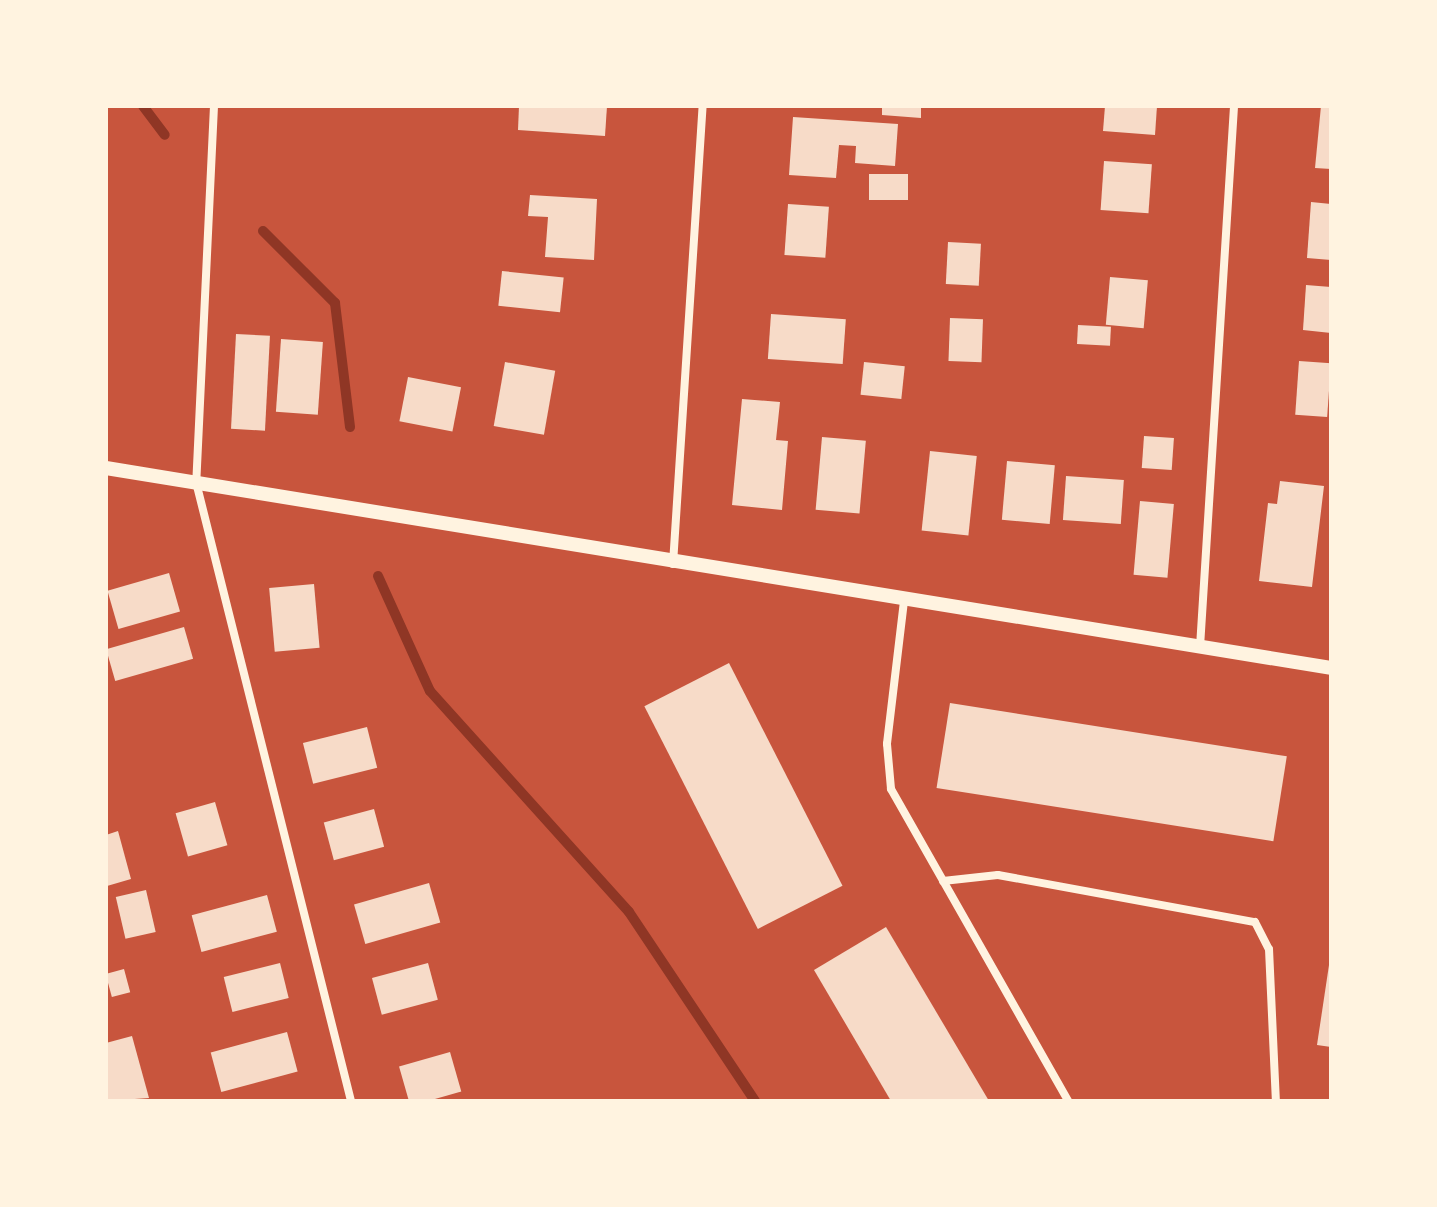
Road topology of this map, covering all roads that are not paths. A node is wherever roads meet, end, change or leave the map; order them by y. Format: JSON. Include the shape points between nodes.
{"nodes":[{"id":1,"x":214,"y":106,"type":"edge"},
{"id":2,"x":703,"y":106,"type":"edge"},
{"id":3,"x":1234,"y":106,"type":"edge"},
{"id":4,"x":106,"y":468,"type":"edge"},
{"id":5,"x":196,"y":482,"type":"junction"},
{"id":6,"x":673,"y":565,"type":"junction"},
{"id":7,"x":904,"y":601,"type":"junction"},
{"id":8,"x":1200,"y":647,"type":"junction"},
{"id":9,"x":1331,"y":668,"type":"edge"},
{"id":10,"x":943,"y":881,"type":"junction"},
{"id":11,"x":351,"y":1101,"type":"edge"},
{"id":12,"x":1068,"y":1101,"type":"edge"},
{"id":13,"x":1276,"y":1101,"type":"edge"}],
"edges":[{"from":1,"to":5,"type":"street"},
{"from":2,"to":6,"type":"street"},
{"from":3,"to":8,"type":"street"},
{"from":4,"to":5,"type":"street"},
{"from":5,"to":6,"type":"street"},
{"from":5,"to":11,"type":"street"},
{"from":6,"to":7,"type":"street"},
{"from":7,"to":8,"type":"street"},
{"from":7,"to":10,"type":"street","via":[[888,767],[908,831]]},
{"from":8,"to":9,"type":"street"},
{"from":10,"to":12,"type":"street"},
{"from":10,"to":13,"type":"street","via":[[998,875],[1255,922],[1269,949]]}]}
